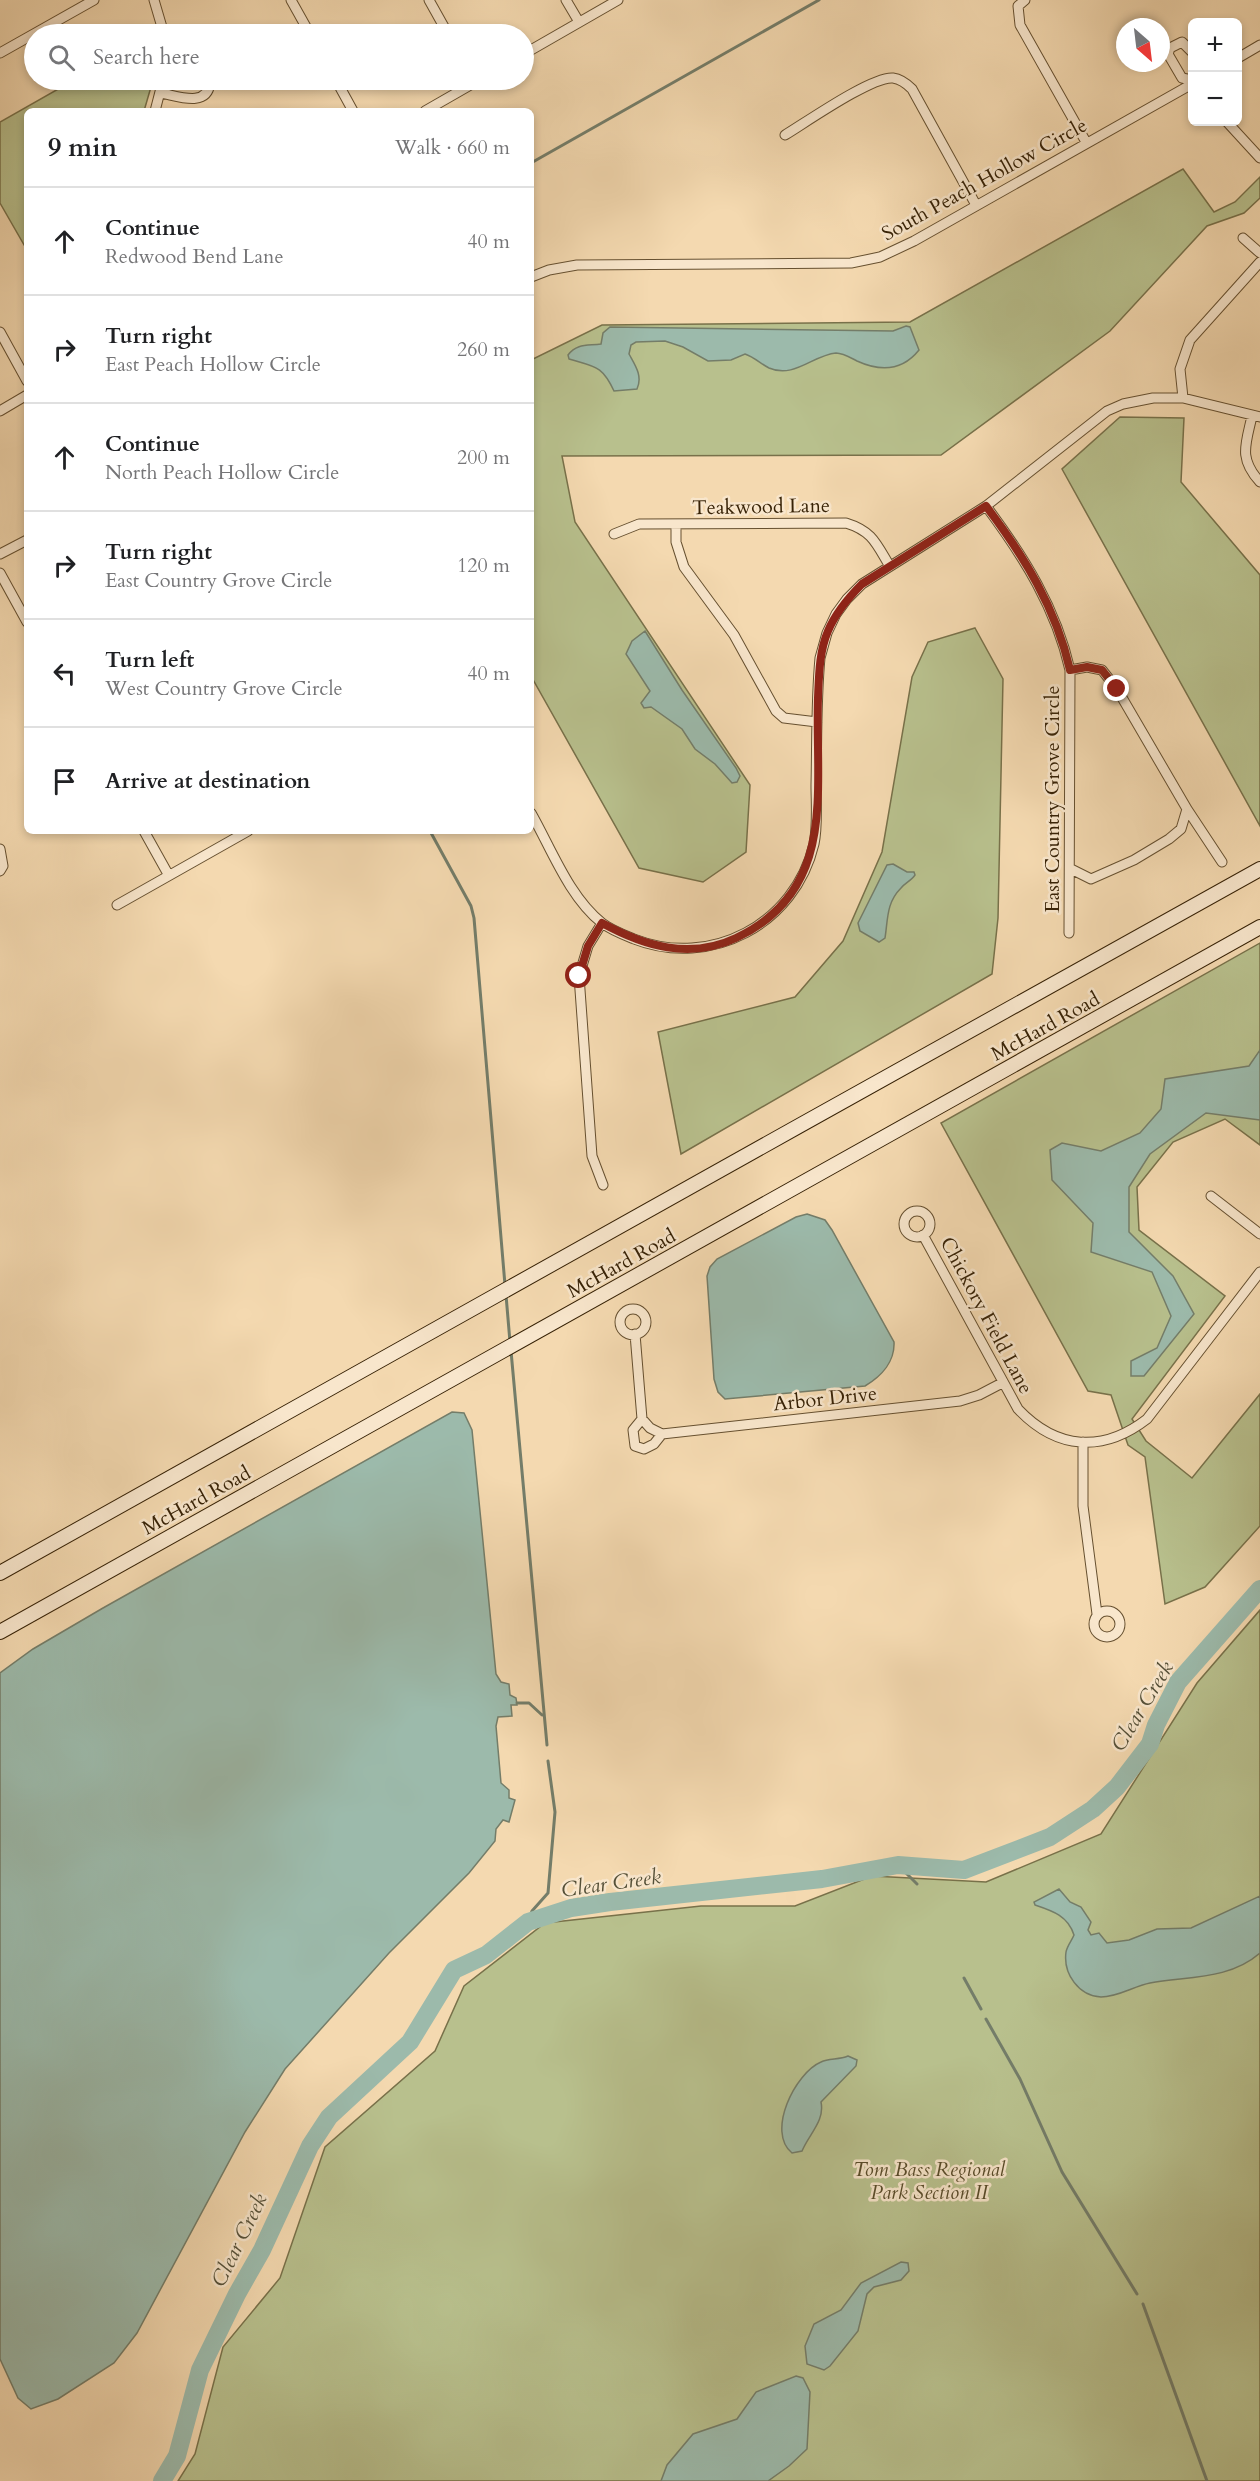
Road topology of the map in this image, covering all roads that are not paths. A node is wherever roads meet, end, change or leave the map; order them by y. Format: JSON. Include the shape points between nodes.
{"nodes":[{"id":1,"x":94,"y":0,"type":"edge"},
{"id":2,"x":154,"y":0,"type":"edge"},
{"id":3,"x":291,"y":0,"type":"edge"},
{"id":4,"x":429,"y":0,"type":"edge"},
{"id":5,"x":566,"y":0,"type":"edge"},
{"id":6,"x":618,"y":0,"type":"edge"},
{"id":7,"x":1021,"y":3,"type":"edge"},
{"id":8,"x":579,"y":22,"type":"junction"},
{"id":9,"x":51,"y":24,"type":"edge"},
{"id":10,"x":161,"y":24,"type":"edge"},
{"id":11,"x":304,"y":24,"type":"edge"},
{"id":12,"x":442,"y":24,"type":"edge"},
{"id":13,"x":24,"y":39,"type":"edge"},
{"id":14,"x":1260,"y":45,"type":"edge"},
{"id":15,"x":534,"y":48,"type":"edge"},
{"id":16,"x":1188,"y":48,"type":"edge"},
{"id":17,"x":0,"y":53,"type":"edge"},
{"id":18,"x":1242,"y":56,"type":"edge"},
{"id":19,"x":1188,"y":80,"type":"edge"},
{"id":20,"x":1188,"y":84,"type":"edge"},
{"id":21,"x":161,"y":90,"type":"edge"},
{"id":22,"x":209,"y":90,"type":"edge"},
{"id":23,"x":341,"y":90,"type":"edge"},
{"id":24,"x":460,"y":90,"type":"edge"},
{"id":25,"x":161,"y":93,"type":"junction"},
{"id":26,"x":156,"y":108,"type":"edge"},
{"id":27,"x":351,"y":108,"type":"edge"},
{"id":28,"x":430,"y":108,"type":"edge"},
{"id":29,"x":1231,"y":126,"type":"edge"},
{"id":30,"x":785,"y":135,"type":"dead end"},
{"id":31,"x":1086,"y":142,"type":"junction"},
{"id":32,"x":1260,"y":158,"type":"edge"},
{"id":33,"x":976,"y":205,"type":"junction"},
{"id":34,"x":1244,"y":238,"type":"dead end"},
{"id":35,"x":1260,"y":253,"type":"edge"},
{"id":36,"x":1260,"y":262,"type":"edge"},
{"id":37,"x":534,"y":276,"type":"edge"},
{"id":38,"x":0,"y":332,"type":"edge"},
{"id":39,"x":24,"y":376,"type":"edge"},
{"id":40,"x":24,"y":397,"type":"edge"},
{"id":41,"x":1183,"y":398,"type":"junction"},
{"id":42,"x":0,"y":411,"type":"edge"},
{"id":43,"x":1256,"y":416,"type":"edge"},
{"id":44,"x":1260,"y":482,"type":"edge"},
{"id":45,"x":986,"y":506,"type":"junction"},
{"id":46,"x":676,"y":525,"type":"junction"},
{"id":47,"x":615,"y":534,"type":"dead end"},
{"id":48,"x":24,"y":542,"type":"edge"},
{"id":49,"x":0,"y":554,"type":"edge"},
{"id":50,"x":889,"y":565,"type":"junction"},
{"id":51,"x":0,"y":573,"type":"edge"},
{"id":52,"x":24,"y":616,"type":"edge"},
{"id":53,"x":1070,"y":670,"type":"junction"},
{"id":54,"x":817,"y":722,"type":"junction"},
{"id":55,"x":1187,"y":809,"type":"junction"},
{"id":56,"x":534,"y":818,"type":"edge"},
{"id":57,"x":146,"y":834,"type":"edge"},
{"id":58,"x":242,"y":834,"type":"edge"},
{"id":59,"x":0,"y":849,"type":"edge"},
{"id":60,"x":1222,"y":862,"type":"dead end"},
{"id":61,"x":2,"y":869,"type":"edge"},
{"id":62,"x":1071,"y":869,"type":"junction"},
{"id":63,"x":1260,"y":869,"type":"edge"},
{"id":64,"x":168,"y":874,"type":"junction"},
{"id":65,"x":117,"y":905,"type":"dead end"},
{"id":66,"x":602,"y":923,"type":"junction"},
{"id":67,"x":1260,"y":927,"type":"edge"},
{"id":68,"x":1070,"y":933,"type":"dead end"},
{"id":69,"x":603,"y":1185,"type":"dead end"},
{"id":70,"x":1211,"y":1196,"type":"dead end"},
{"id":71,"x":1260,"y":1234,"type":"edge"},
{"id":72,"x":923,"y":1235,"type":"dead end"},
{"id":73,"x":1260,"y":1272,"type":"edge"},
{"id":74,"x":634,"y":1334,"type":"dead end"},
{"id":75,"x":1002,"y":1383,"type":"junction"},
{"id":76,"x":642,"y":1419,"type":"junction"},
{"id":77,"x":662,"y":1434,"type":"junction"},
{"id":78,"x":1083,"y":1442,"type":"junction"},
{"id":79,"x":0,"y":1573,"type":"edge"},
{"id":80,"x":1097,"y":1614,"type":"dead end"},
{"id":81,"x":0,"y":1632,"type":"edge"}],
"edges":[{"from":1,"to":9,"type":"street"},
{"from":2,"to":10,"type":"street"},
{"from":3,"to":11,"type":"street"},
{"from":4,"to":12,"type":"street"},
{"from":5,"to":8,"type":"street"},
{"from":6,"to":8,"type":"street"},
{"from":7,"to":31,"type":"street","via":[[1020,25]]},
{"from":8,"to":15,"type":"street"},
{"from":13,"to":17,"type":"street"},
{"from":14,"to":18,"type":"street"},
{"from":16,"to":19,"type":"street","via":[[1182,42],[1170,48],[1168,54],[1182,78]]},
{"from":20,"to":31,"type":"street","name":"South Peach Hollow Circle"},
{"from":21,"to":25,"type":"street"},
{"from":22,"to":25,"type":"street","via":[[204,97],[194,99]]},
{"from":23,"to":27,"type":"street"},
{"from":24,"to":28,"type":"street"},
{"from":25,"to":26,"type":"street"},
{"from":29,"to":32,"type":"street"},
{"from":30,"to":33,"type":"street","via":[[876,82],[894,78],[905,82]]},
{"from":31,"to":33,"type":"street","name":"South Peach Hollow Circle"},
{"from":33,"to":37,"type":"street","name":"South Peach Hollow Circle","via":[[899,249],[858,262],[586,264]]},
{"from":34,"to":35,"type":"street"},
{"from":36,"to":41,"type":"street","via":[[1190,340],[1180,369]]},
{"from":38,"to":39,"type":"street"},
{"from":40,"to":42,"type":"street"},
{"from":41,"to":43,"type":"street"},
{"from":41,"to":45,"type":"street","via":[[1153,398],[1107,411]]},
{"from":43,"to":44,"type":"street","via":[[1245,444],[1245,460]]},
{"from":45,"to":50,"type":"street"},
{"from":45,"to":53,"type":"street","name":"East Country Grove Circle","via":[[1042,591],[1060,631]]},
{"from":46,"to":47,"type":"street","name":"Teakwood Lane","via":[[639,524]]},
{"from":46,"to":50,"type":"street","name":"Teakwood Lane","via":[[846,523],[862,528],[872,537]]},
{"from":46,"to":54,"type":"street","via":[[676,542],[684,567],[734,635],[776,711],[784,718]]},
{"from":48,"to":49,"type":"street"},
{"from":50,"to":54,"type":"street","via":[[847,599],[827,633],[820,658]]},
{"from":51,"to":52,"type":"street"},
{"from":53,"to":55,"type":"street","via":[[1102,670]]},
{"from":53,"to":62,"type":"street","name":"East Country Grove Circle"},
{"from":54,"to":66,"type":"street","via":[[814,844],[795,889],[774,914],[728,942],[689,949],[644,943]]},
{"from":55,"to":60,"type":"street"},
{"from":55,"to":62,"type":"street","via":[[1181,829],[1134,860],[1091,879]]},
{"from":56,"to":66,"type":"street","via":[[576,893]]},
{"from":57,"to":64,"type":"street"},
{"from":58,"to":64,"type":"street"},
{"from":59,"to":61,"type":"street"},
{"from":62,"to":68,"type":"street","name":"East Country Grove Circle"},
{"from":63,"to":79,"type":"main road","name":"McHard Road"},
{"from":64,"to":65,"type":"street"},
{"from":66,"to":69,"type":"street","via":[[582,963],[579,985],[592,1156]]},
{"from":67,"to":81,"type":"main road","name":"McHard Road"},
{"from":70,"to":71,"type":"street"},
{"from":72,"to":75,"type":"street","name":"Chickory Field Lane"},
{"from":73,"to":78,"type":"street","via":[[1147,1419],[1122,1435],[1094,1444]]},
{"from":74,"to":76,"type":"street"},
{"from":75,"to":77,"type":"street","name":"Arbor Drive","via":[[960,1401]]},
{"from":75,"to":78,"type":"street","name":"Chickory Field Lane","via":[[1029,1421],[1054,1435]]},
{"from":76,"to":77,"type":"street"},
{"from":76,"to":77,"type":"street","via":[[633,1430],[635,1446],[644,1449]]},
{"from":78,"to":80,"type":"street","via":[[1083,1506]]}]}
